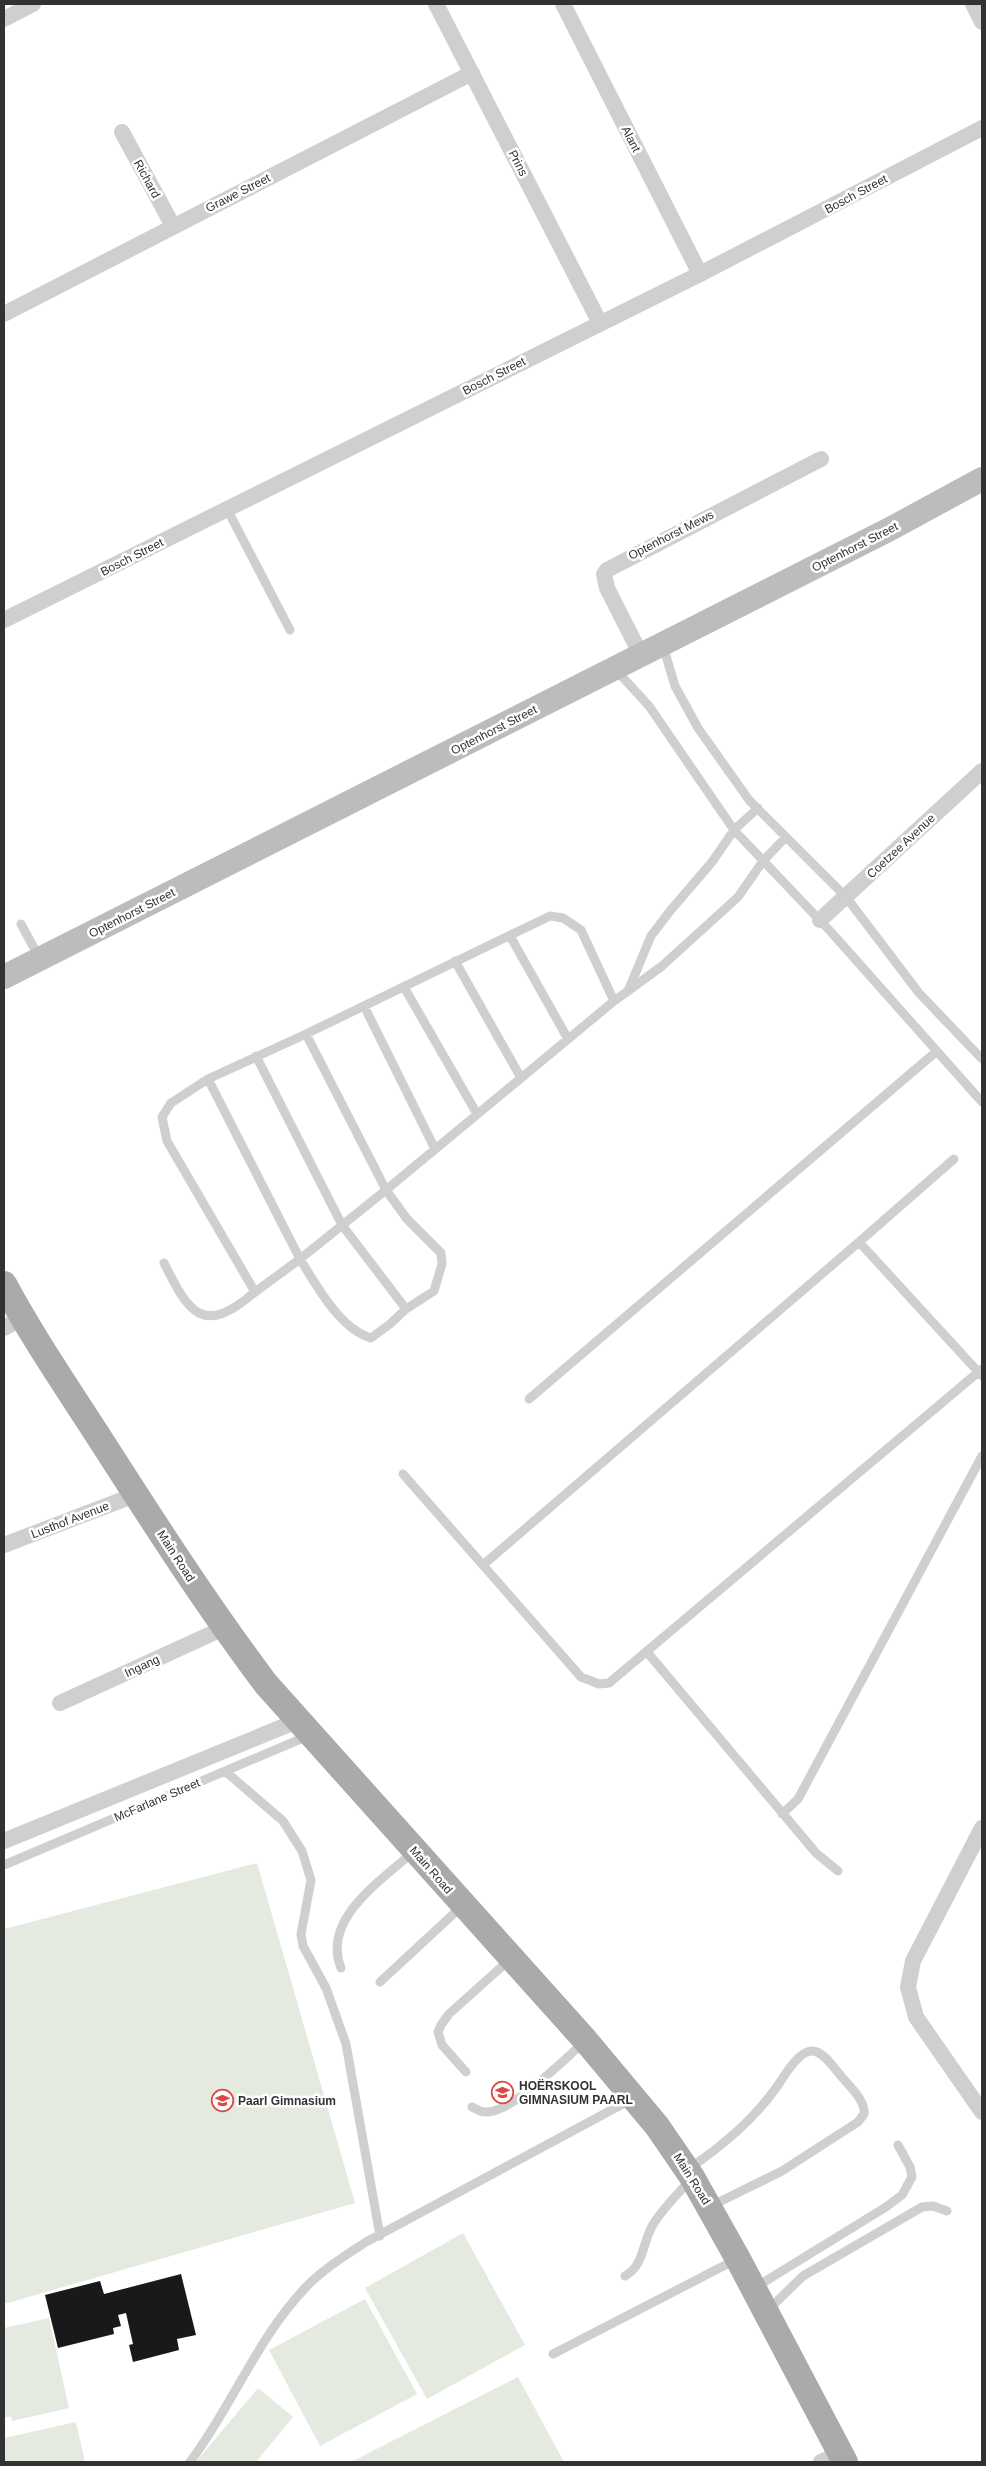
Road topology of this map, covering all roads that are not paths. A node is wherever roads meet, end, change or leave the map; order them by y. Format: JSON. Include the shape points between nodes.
{"nodes":[{"id":1,"x":33,"y":4,"type":"edge"},
{"id":2,"x":436,"y":4,"type":"edge"},
{"id":3,"x":563,"y":4,"type":"edge"},
{"id":4,"x":973,"y":4,"type":"edge"},
{"id":5,"x":4,"y":18,"type":"edge"},
{"id":6,"x":982,"y":22,"type":"edge"},
{"id":7,"x":472,"y":73,"type":"junction"},
{"id":8,"x":982,"y":128,"type":"edge"},
{"id":9,"x":122,"y":132,"type":"dead end"},
{"id":10,"x":173,"y":226,"type":"junction"},
{"id":11,"x":700,"y":274,"type":"junction"},
{"id":12,"x":4,"y":314,"type":"edge"},
{"id":13,"x":600,"y":323,"type":"junction"},
{"id":14,"x":821,"y":459,"type":"dead end"},
{"id":15,"x":982,"y":480,"type":"edge"},
{"id":16,"x":227,"y":509,"type":"junction"},
{"id":17,"x":4,"y":620,"type":"edge"},
{"id":18,"x":290,"y":630,"type":"dead end"},
{"id":19,"x":662,"y":643,"type":"junction"},
{"id":20,"x":641,"y":656,"type":"junction"},
{"id":21,"x":614,"y":669,"type":"junction"},
{"id":22,"x":982,"y":772,"type":"edge"},
{"id":23,"x":758,"y":808,"type":"junction"},
{"id":24,"x":734,"y":830,"type":"junction"},
{"id":25,"x":786,"y":837,"type":"junction"},
{"id":26,"x":764,"y":861,"type":"junction"},
{"id":27,"x":846,"y":897,"type":"junction"},
{"id":28,"x":820,"y":920,"type":"junction"},
{"id":29,"x":21,"y":924,"type":"dead end"},
{"id":30,"x":510,"y":936,"type":"junction"},
{"id":31,"x":40,"y":959,"type":"junction"},
{"id":32,"x":455,"y":961,"type":"junction"},
{"id":33,"x":4,"y":978,"type":"edge"},
{"id":34,"x":404,"y":986,"type":"junction"},
{"id":35,"x":628,"y":991,"type":"junction"},
{"id":36,"x":614,"y":1001,"type":"junction"},
{"id":37,"x":364,"y":1006,"type":"junction"},
{"id":38,"x":306,"y":1034,"type":"junction"},
{"id":39,"x":568,"y":1039,"type":"junction"},
{"id":40,"x":937,"y":1051,"type":"junction"},
{"id":41,"x":256,"y":1056,"type":"junction"},
{"id":42,"x":982,"y":1059,"type":"edge"},
{"id":43,"x":520,"y":1078,"type":"junction"},
{"id":44,"x":208,"y":1079,"type":"junction"},
{"id":45,"x":982,"y":1102,"type":"edge"},
{"id":46,"x":477,"y":1114,"type":"junction"},
{"id":47,"x":435,"y":1149,"type":"junction"},
{"id":48,"x":954,"y":1159,"type":"dead end"},
{"id":49,"x":386,"y":1190,"type":"junction"},
{"id":50,"x":342,"y":1225,"type":"junction"},
{"id":51,"x":859,"y":1242,"type":"junction"},
{"id":52,"x":300,"y":1258,"type":"junction"},
{"id":53,"x":164,"y":1262,"type":"dead end"},
{"id":54,"x":4,"y":1284,"type":"edge"},
{"id":55,"x":255,"y":1292,"type":"junction"},
{"id":56,"x":406,"y":1308,"type":"junction"},
{"id":57,"x":13,"y":1323,"type":"edge"},
{"id":58,"x":981,"y":1373,"type":"edge"},
{"id":59,"x":529,"y":1399,"type":"dead end"},
{"id":60,"x":982,"y":1456,"type":"edge"},
{"id":61,"x":403,"y":1474,"type":"dead end"},
{"id":62,"x":135,"y":1494,"type":"junction"},
{"id":63,"x":4,"y":1545,"type":"edge"},
{"id":64,"x":483,"y":1565,"type":"junction"},
{"id":65,"x":224,"y":1628,"type":"junction"},
{"id":66,"x":647,"y":1652,"type":"junction"},
{"id":67,"x":60,"y":1703,"type":"dead end"},
{"id":68,"x":304,"y":1728,"type":"junction"},
{"id":69,"x":225,"y":1772,"type":"junction"},
{"id":70,"x":782,"y":1814,"type":"junction"},
{"id":71,"x":982,"y":1828,"type":"edge"},
{"id":72,"x":4,"y":1841,"type":"edge"},
{"id":73,"x":415,"y":1850,"type":"junction"},
{"id":74,"x":4,"y":1865,"type":"edge"},
{"id":75,"x":838,"y":1871,"type":"dead end"},
{"id":76,"x":463,"y":1906,"type":"junction"},
{"id":77,"x":511,"y":1958,"type":"junction"},
{"id":78,"x":341,"y":1968,"type":"dead end"},
{"id":79,"x":380,"y":1982,"type":"dead end"},
{"id":80,"x":586,"y":2041,"type":"junction"},
{"id":81,"x":466,"y":2072,"type":"dead end"},
{"id":82,"x":634,"y":2098,"type":"junction"},
{"id":83,"x":472,"y":2107,"type":"dead end"},
{"id":84,"x":982,"y":2112,"type":"edge"},
{"id":85,"x":898,"y":2146,"type":"dead end"},
{"id":86,"x":690,"y":2173,"type":"junction"},
{"id":87,"x":709,"y":2207,"type":"junction"},
{"id":88,"x":947,"y":2211,"type":"dead end"},
{"id":89,"x":380,"y":2236,"type":"junction"},
{"id":90,"x":738,"y":2259,"type":"junction"},
{"id":91,"x":625,"y":2276,"type":"dead end"},
{"id":92,"x":754,"y":2288,"type":"junction"},
{"id":93,"x":766,"y":2312,"type":"junction"},
{"id":94,"x":553,"y":2354,"type":"dead end"},
{"id":95,"x":835,"y":2459,"type":"edge"},
{"id":96,"x":190,"y":2462,"type":"edge"}],
"edges":[{"from":1,"to":5,"type":"street"},
{"from":2,"to":7,"type":"street","name":"Prins"},
{"from":3,"to":11,"type":"street","name":"Alant"},
{"from":4,"to":6,"type":"street"},
{"from":7,"to":10,"type":"street","name":"Grawe Street"},
{"from":7,"to":13,"type":"street","name":"Prins"},
{"from":8,"to":11,"type":"street","name":"Bosch Street"},
{"from":9,"to":10,"type":"street","name":"Richard"},
{"from":10,"to":12,"type":"street","name":"Grawe Street"},
{"from":11,"to":13,"type":"street","name":"Bosch Street"},
{"from":13,"to":16,"type":"street","name":"Bosch Street"},
{"from":14,"to":20,"type":"street","name":"Optenhorst Mews","via":[[607,570],[604,574],[607,588]]},
{"from":15,"to":19,"type":"main road","name":"Optenhorst Street"},
{"from":16,"to":17,"type":"street","name":"Bosch Street"},
{"from":16,"to":18,"type":"lane"},
{"from":19,"to":20,"type":"main road","name":"Optenhorst Street"},
{"from":19,"to":23,"type":"lane","via":[[675,686],[698,728]]},
{"from":20,"to":21,"type":"main road","name":"Optenhorst Street"},
{"from":21,"to":24,"type":"lane","via":[[649,706]]},
{"from":21,"to":31,"type":"main road","name":"Optenhorst Street"},
{"from":22,"to":27,"type":"street","name":"Coetzee Avenue"},
{"from":23,"to":24,"type":"lane"},
{"from":23,"to":25,"type":"lane"},
{"from":24,"to":26,"type":"lane"},
{"from":24,"to":35,"type":"lane","via":[[652,936]]},
{"from":25,"to":26,"type":"lane"},
{"from":25,"to":27,"type":"lane"},
{"from":26,"to":28,"type":"lane"},
{"from":26,"to":35,"type":"lane","via":[[738,897],[662,966]]},
{"from":27,"to":28,"type":"street","name":"Coetzee Avenue"},
{"from":27,"to":42,"type":"lane","via":[[919,993]]},
{"from":28,"to":40,"type":"lane"},
{"from":29,"to":31,"type":"lane"},
{"from":30,"to":32,"type":"lane"},
{"from":30,"to":36,"type":"lane","via":[[550,916],[563,918],[581,930]]},
{"from":30,"to":39,"type":"lane"},
{"from":31,"to":33,"type":"main road","name":"Optenhorst Street"},
{"from":32,"to":34,"type":"lane"},
{"from":32,"to":43,"type":"lane"},
{"from":34,"to":37,"type":"lane"},
{"from":34,"to":46,"type":"lane"},
{"from":35,"to":36,"type":"lane"},
{"from":36,"to":39,"type":"lane"},
{"from":37,"to":38,"type":"lane"},
{"from":37,"to":47,"type":"lane"},
{"from":38,"to":41,"type":"lane"},
{"from":38,"to":49,"type":"lane"},
{"from":39,"to":43,"type":"lane"},
{"from":40,"to":45,"type":"lane"},
{"from":40,"to":59,"type":"lane"},
{"from":41,"to":44,"type":"lane"},
{"from":41,"to":50,"type":"lane"},
{"from":43,"to":46,"type":"lane"},
{"from":44,"to":52,"type":"lane"},
{"from":44,"to":55,"type":"lane","via":[[170,1103],[162,1117],[167,1141]]},
{"from":46,"to":47,"type":"lane"},
{"from":47,"to":49,"type":"lane"},
{"from":48,"to":51,"type":"lane"},
{"from":49,"to":50,"type":"lane"},
{"from":49,"to":56,"type":"lane","via":[[407,1219],[441,1253],[442,1264],[434,1291]]},
{"from":50,"to":52,"type":"lane"},
{"from":50,"to":56,"type":"lane"},
{"from":51,"to":58,"type":"lane"},
{"from":51,"to":64,"type":"lane"},
{"from":52,"to":55,"type":"lane"},
{"from":52,"to":56,"type":"lane","via":[[328,1302],[362,1335],[371,1338]]},
{"from":53,"to":55,"type":"lane","via":[[189,1307],[202,1316],[216,1316],[237,1308]]},
{"from":54,"to":57,"type":"main road","name":"Main Road"},
{"from":57,"to":62,"type":"main road","name":"Main Road"},
{"from":58,"to":66,"type":"lane"},
{"from":60,"to":70,"type":"lane","via":[[798,1799]]},
{"from":61,"to":64,"type":"lane"},
{"from":62,"to":63,"type":"street","name":"Lusthof Avenue"},
{"from":62,"to":65,"type":"main road","name":"Main Road"},
{"from":64,"to":66,"type":"lane","via":[[581,1677],[590,1682],[609,1683]]},
{"from":65,"to":67,"type":"street","name":"Ingang"},
{"from":65,"to":68,"type":"main road","name":"Main Road"},
{"from":66,"to":70,"type":"lane"},
{"from":68,"to":69,"type":"lane","name":"McFarlane Street"},
{"from":68,"to":72,"type":"street"},
{"from":68,"to":73,"type":"main road","name":"Main Road"},
{"from":69,"to":74,"type":"lane","name":"McFarlane Street"},
{"from":69,"to":89,"type":"lane","via":[[283,1821],[302,1851],[311,1880],[301,1934],[303,1946],[326,1988],[346,2044]]},
{"from":70,"to":75,"type":"lane","via":[[816,1853]]},
{"from":71,"to":84,"type":"street","via":[[913,1961],[908,1987],[916,2018]]},
{"from":73,"to":76,"type":"main road","name":"Main Road"},
{"from":73,"to":78,"type":"lane","via":[[369,1891],[342,1924],[337,1950]]},
{"from":76,"to":77,"type":"main road","name":"Main Road"},
{"from":76,"to":79,"type":"lane"},
{"from":77,"to":80,"type":"main road","name":"Main Road"},
{"from":77,"to":81,"type":"lane","via":[[441,2024],[438,2032],[442,2045]]},
{"from":80,"to":82,"type":"main road","name":"Main Road"},
{"from":80,"to":83,"type":"lane","via":[[511,2102],[488,2113]]},
{"from":82,"to":86,"type":"main road","name":"Main Road"},
{"from":82,"to":89,"type":"lane"},
{"from":85,"to":92,"type":"lane","via":[[912,2177],[902,2194]]},
{"from":86,"to":87,"type":"main road","name":"Main Road"},
{"from":86,"to":87,"type":"lane","via":[[734,2136],[805,2053],[819,2053],[864,2105],[862,2118],[850,2127],[782,2171]]},
{"from":86,"to":91,"type":"lane","via":[[654,2223],[637,2267]]},
{"from":87,"to":90,"type":"main road","name":"Main Road"},
{"from":88,"to":93,"type":"lane","via":[[933,2206],[922,2207],[803,2276]]},
{"from":89,"to":96,"type":"lane","via":[[334,2263],[292,2302],[270,2331],[208,2438]]},
{"from":90,"to":92,"type":"main road","name":"Main Road"},
{"from":90,"to":94,"type":"lane"},
{"from":92,"to":93,"type":"main road","name":"Main Road"},
{"from":93,"to":95,"type":"main road","name":"Main Road"}]}
